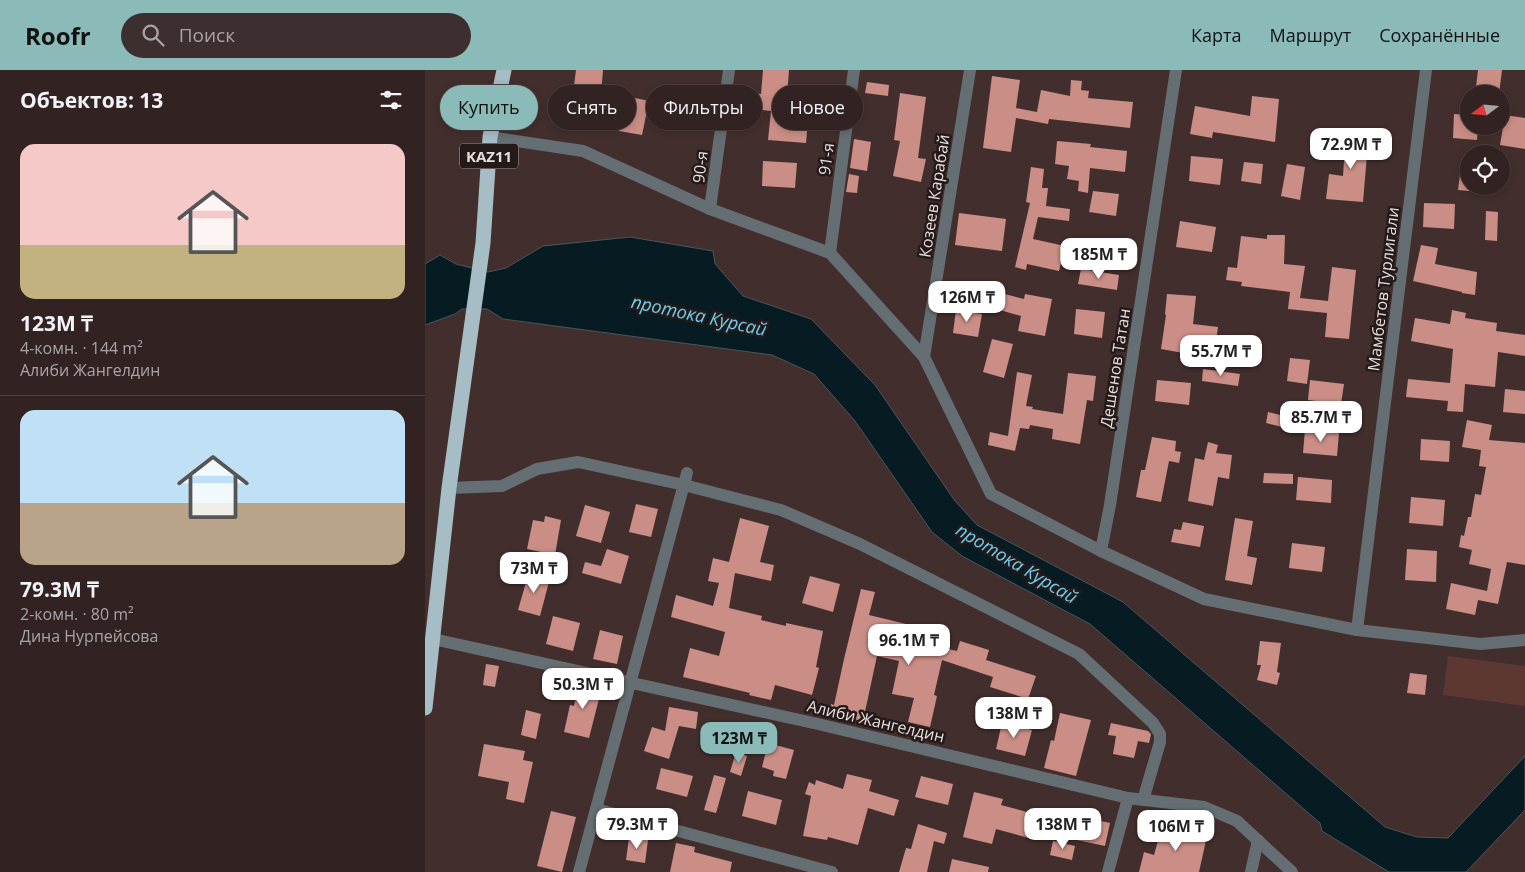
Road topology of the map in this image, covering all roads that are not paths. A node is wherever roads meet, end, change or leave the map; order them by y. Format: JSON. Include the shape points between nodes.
{"nodes":[{"id":1,"x":504,"y":70,"type":"edge"},
{"id":2,"x":729,"y":70,"type":"edge"},
{"id":3,"x":854,"y":70,"type":"edge"},
{"id":4,"x":970,"y":70,"type":"edge"},
{"id":5,"x":1176,"y":70,"type":"edge"},
{"id":6,"x":1426,"y":70,"type":"edge"},
{"id":7,"x":490,"y":137,"type":"junction"},
{"id":8,"x":711,"y":208,"type":"junction"},
{"id":9,"x":830,"y":253,"type":"junction"},
{"id":10,"x":924,"y":356,"type":"junction"},
{"id":11,"x":686,"y":479,"type":"junction"},
{"id":12,"x":449,"y":488,"type":"junction"},
{"id":13,"x":1101,"y":551,"type":"junction"},
{"id":14,"x":1357,"y":630,"type":"junction"},
{"id":15,"x":433,"y":638,"type":"junction"},
{"id":16,"x":1525,"y":640,"type":"edge"},
{"id":17,"x":630,"y":682,"type":"junction"},
{"id":18,"x":425,"y":708,"type":"edge"},
{"id":19,"x":1128,"y":798,"type":"junction"},
{"id":20,"x":1143,"y":800,"type":"junction"},
{"id":21,"x":596,"y":809,"type":"junction"},
{"id":22,"x":1258,"y":840,"type":"junction"},
{"id":23,"x":579,"y":872,"type":"edge"},
{"id":24,"x":832,"y":872,"type":"edge"},
{"id":25,"x":1108,"y":872,"type":"edge"},
{"id":26,"x":1251,"y":872,"type":"edge"},
{"id":27,"x":1292,"y":872,"type":"edge"}],
"edges":[{"from":1,"to":7,"type":"highway","number":"KAZ11"},
{"from":2,"to":8,"type":"street","name":"90-я"},
{"from":3,"to":9,"type":"street","name":"91-я"},
{"from":4,"to":10,"type":"street","name":"Козеев Карабай"},
{"from":5,"to":13,"type":"street","name":"Дешенов Татан"},
{"from":6,"to":14,"type":"street","name":"Мамбетов Турлигали"},
{"from":7,"to":8,"type":"street","via":[[583,151]]},
{"from":7,"to":12,"type":"highway","number":"KAZ11","via":[[483,243]]},
{"from":8,"to":9,"type":"street"},
{"from":9,"to":10,"type":"street"},
{"from":10,"to":13,"type":"street","via":[[991,494]]},
{"from":11,"to":12,"type":"street","via":[[578,462],[537,469],[502,486]]},
{"from":11,"to":17,"type":"street"},
{"from":11,"to":20,"type":"street","via":[[781,510],[860,544],[1079,654],[1153,723],[1160,734]]},
{"from":12,"to":15,"type":"highway","number":"KAZ11"},
{"from":13,"to":14,"type":"street","via":[[1205,599]]},
{"from":14,"to":16,"type":"street","via":[[1480,644]]},
{"from":15,"to":17,"type":"street","name":"Алиби Жангелдин"},
{"from":15,"to":18,"type":"highway","number":"KAZ11"},
{"from":17,"to":19,"type":"street","name":"Алиби Жангелдин"},
{"from":17,"to":21,"type":"street"},
{"from":19,"to":20,"type":"street","name":"Алиби Жангелдин"},
{"from":19,"to":25,"type":"street"},
{"from":20,"to":22,"type":"street","name":"Алиби Жангелдин","via":[[1204,807],[1237,821]]},
{"from":21,"to":23,"type":"street"},
{"from":21,"to":24,"type":"street"},
{"from":22,"to":26,"type":"street"},
{"from":22,"to":27,"type":"street","name":"Алиби Жангелдин"}]}
